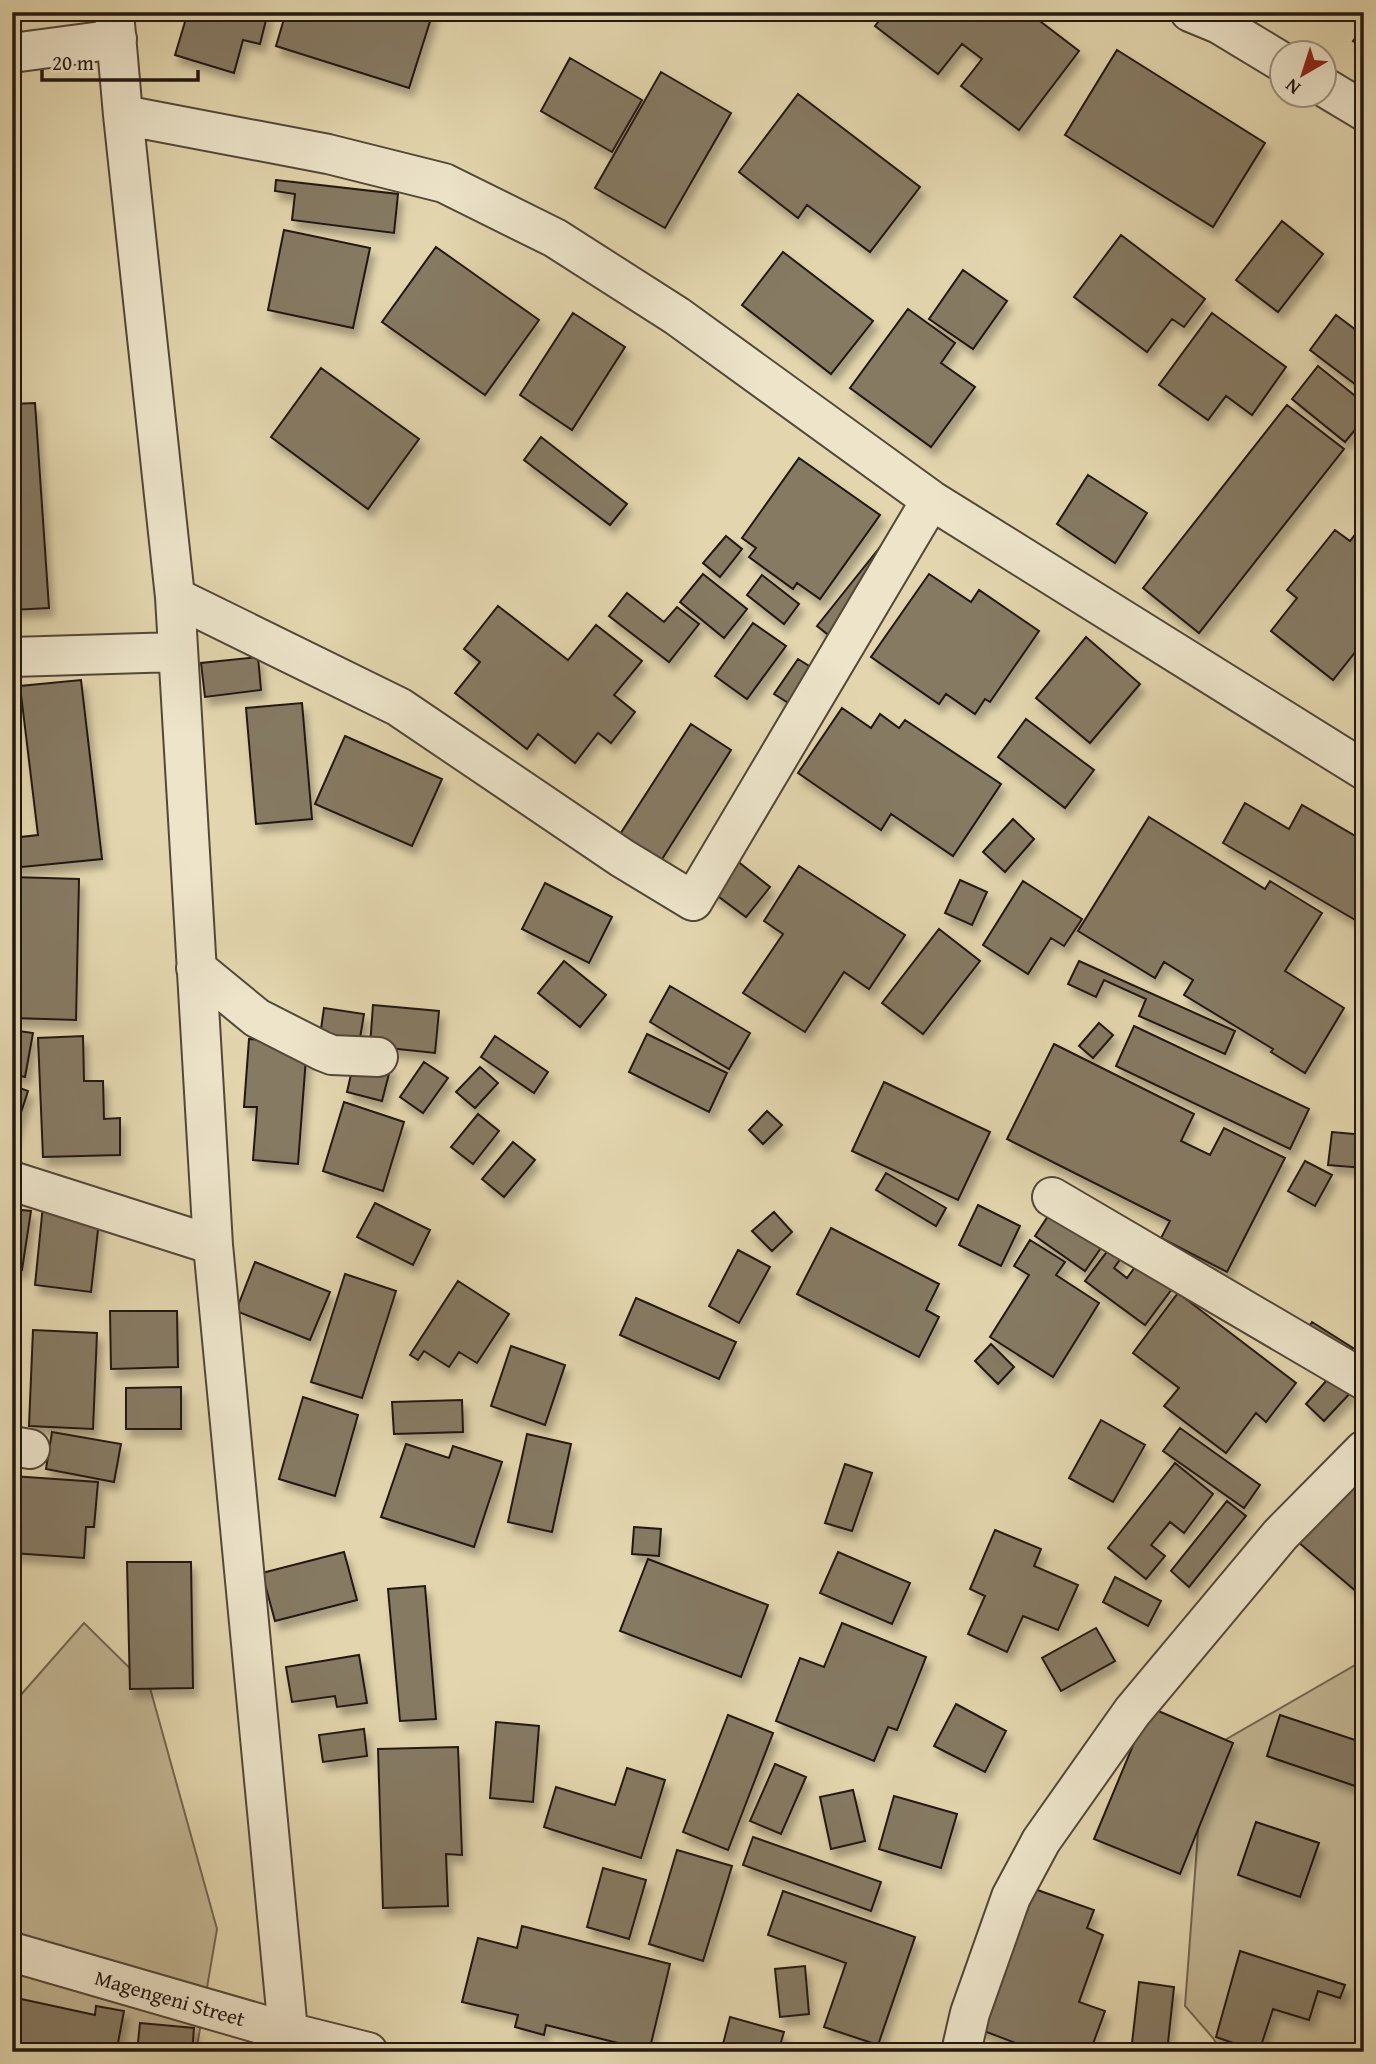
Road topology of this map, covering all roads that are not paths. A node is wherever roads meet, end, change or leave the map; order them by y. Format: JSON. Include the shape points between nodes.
{"nodes":[{"id":1,"x":1190,"y":12,"type":"edge"},
{"id":2,"x":116,"y":25,"type":"edge"},
{"id":3,"x":12,"y":53,"type":"edge"},
{"id":4,"x":1268,"y":54,"type":"edge"},
{"id":5,"x":1338,"y":95,"type":"edge"},
{"id":6,"x":1364,"y":111,"type":"edge"},
{"id":7,"x":124,"y":115,"type":"junction"},
{"id":8,"x":931,"y":500,"type":"junction"},
{"id":9,"x":175,"y":597,"type":"junction"},
{"id":10,"x":177,"y":652,"type":"junction"},
{"id":11,"x":12,"y":657,"type":"edge"},
{"id":12,"x":1364,"y":771,"type":"edge"},
{"id":13,"x":196,"y":968,"type":"junction"},
{"id":14,"x":378,"y":1056,"type":"dead end"},
{"id":15,"x":12,"y":1181,"type":"edge"},
{"id":16,"x":1052,"y":1197,"type":"dead end"},
{"id":17,"x":213,"y":1245,"type":"junction"},
{"id":18,"x":1364,"y":1380,"type":"edge"},
{"id":19,"x":1364,"y":1450,"type":"edge"},
{"id":20,"x":12,"y":1952,"type":"edge"},
{"id":21,"x":289,"y":2042,"type":"edge"},
{"id":22,"x":368,"y":2052,"type":"edge"},
{"id":23,"x":961,"y":2052,"type":"edge"}],
"edges":[{"from":1,"to":4,"type":"street"},
{"from":2,"to":3,"type":"street"},
{"from":2,"to":7,"type":"street"},
{"from":5,"to":6,"type":"street"},
{"from":7,"to":8,"type":"street","via":[[328,154],[444,183],[555,239],[666,309]]},
{"from":7,"to":9,"type":"street"},
{"from":8,"to":9,"type":"street","via":[[693,901],[399,707]]},
{"from":8,"to":12,"type":"street"},
{"from":9,"to":10,"type":"street"},
{"from":10,"to":11,"type":"street"},
{"from":10,"to":13,"type":"street"},
{"from":13,"to":14,"type":"street","via":[[257,1018],[322,1051]]},
{"from":13,"to":17,"type":"street"},
{"from":15,"to":17,"type":"street"},
{"from":16,"to":18,"type":"street"},
{"from":17,"to":21,"type":"street"},
{"from":19,"to":23,"type":"street","via":[[1280,1535],[1132,1712],[1041,1841],[1011,1896]]},
{"from":20,"to":21,"type":"street","name":"Magengeni Street"},
{"from":21,"to":22,"type":"street","name":"Magengeni Street"}]}
